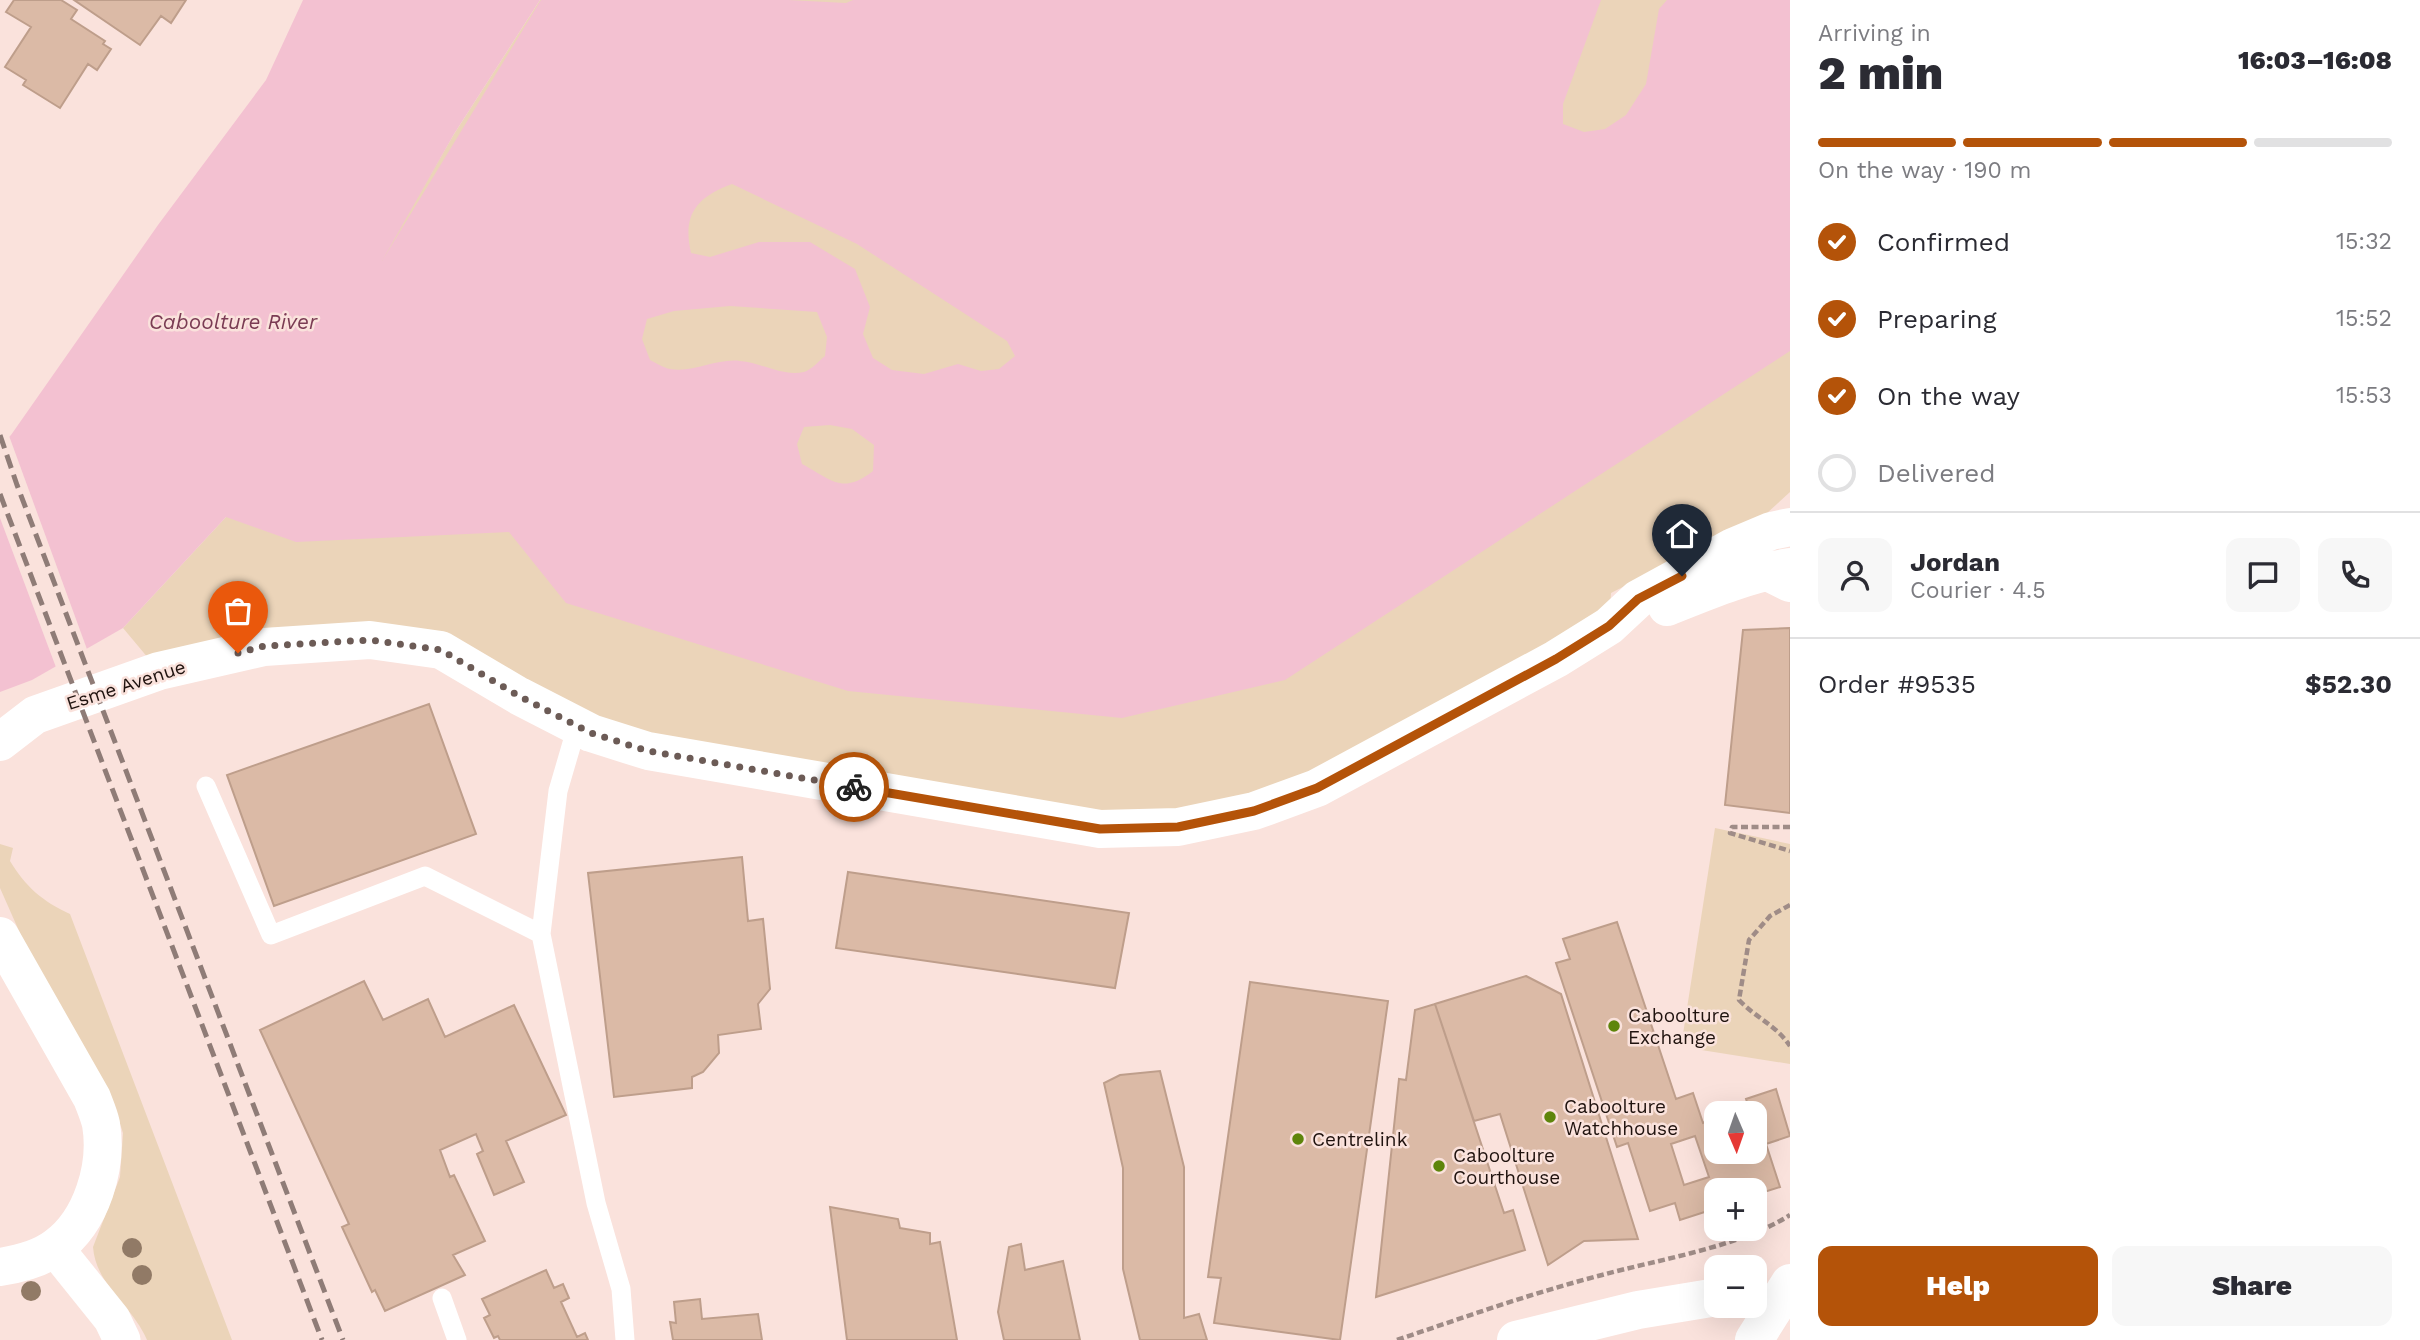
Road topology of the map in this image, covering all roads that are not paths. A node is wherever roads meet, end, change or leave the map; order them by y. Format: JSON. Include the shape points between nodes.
{"nodes":[{"id":1,"x":1790,"y":527,"type":"edge"},
{"id":2,"x":1782,"y":573,"type":"edge"},
{"id":3,"x":1609,"y":626,"type":"junction"},
{"id":4,"x":577,"y":726,"type":"junction"},
{"id":5,"x":0,"y":743,"type":"edge"},
{"id":6,"x":206,"y":786,"type":"dead end"},
{"id":7,"x":541,"y":934,"type":"junction"},
{"id":8,"x":0,"y":936,"type":"edge"},
{"id":9,"x":55,"y":1248,"type":"junction"},
{"id":10,"x":0,"y":1267,"type":"edge"},
{"id":11,"x":1779,"y":1293,"type":"edge"},
{"id":12,"x":442,"y":1298,"type":"dead end"},
{"id":13,"x":1704,"y":1299,"type":"edge"},
{"id":14,"x":122,"y":1340,"type":"edge"},
{"id":15,"x":457,"y":1340,"type":"edge"},
{"id":16,"x":625,"y":1340,"type":"edge"},
{"id":17,"x":1516,"y":1340,"type":"edge"},
{"id":18,"x":1754,"y":1340,"type":"edge"}],
"edges":[{"from":1,"to":3,"type":"street","name":"Esme Avenue","via":[[1733,547],[1638,599]]},
{"from":2,"to":3,"type":"street","name":"Esme Avenue"},
{"from":3,"to":4,"type":"street","name":"Esme Avenue","via":[[1317,788],[1254,811],[1178,827],[1100,829],[648,751]]},
{"from":4,"to":5,"type":"street","name":"Esme Avenue","via":[[441,650],[370,640],[264,646],[159,671],[35,715]]},
{"from":4,"to":7,"type":"lane","via":[[558,791]]},
{"from":6,"to":7,"type":"lane","via":[[271,935],[425,876]]},
{"from":7,"to":16,"type":"lane","via":[[596,1203],[621,1289]]},
{"from":8,"to":9,"type":"street","via":[[101,1121],[102,1160],[92,1197],[82,1219]]},
{"from":9,"to":10,"type":"street","via":[[30,1261]]},
{"from":9,"to":14,"type":"street","via":[[112,1319]]},
{"from":11,"to":18,"type":"street"},
{"from":12,"to":15,"type":"lane"},
{"from":13,"to":17,"type":"street"}]}
